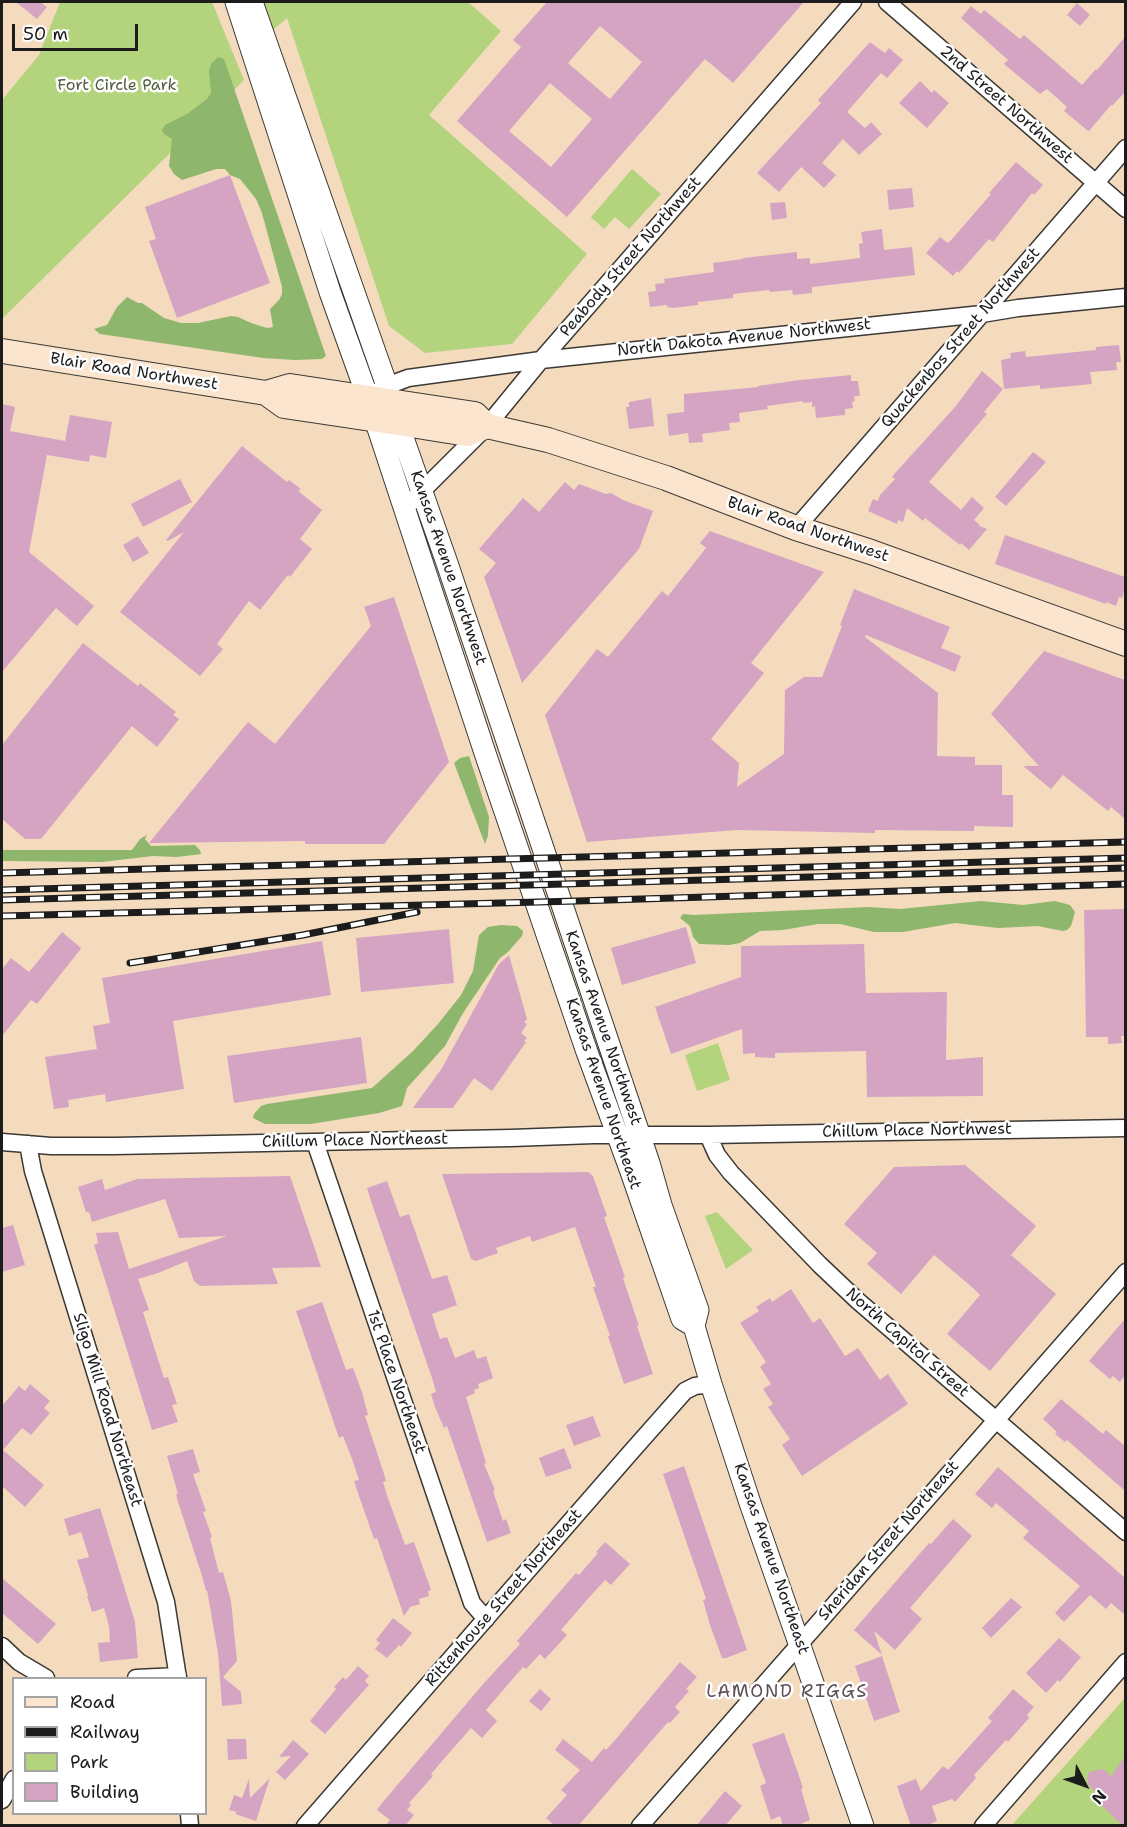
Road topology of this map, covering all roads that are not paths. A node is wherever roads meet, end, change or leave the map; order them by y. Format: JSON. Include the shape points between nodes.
{"nodes":[{"id":1,"x":236,"y":2,"type":"edge"},
{"id":2,"x":252,"y":2,"type":"edge"},
{"id":3,"x":853,"y":2,"type":"edge"},
{"id":4,"x":887,"y":2,"type":"edge"},
{"id":5,"x":1125,"y":148,"type":"edge"},
{"id":6,"x":1095,"y":183,"type":"junction"},
{"id":7,"x":1125,"y":209,"type":"edge"},
{"id":8,"x":1125,"y":297,"type":"edge"},
{"id":9,"x":982,"y":314,"type":"junction"},
{"id":10,"x":2,"y":351,"type":"edge"},
{"id":11,"x":541,"y":360,"type":"junction"},
{"id":12,"x":384,"y":405,"type":"junction"},
{"id":13,"x":487,"y":426,"type":"junction"},
{"id":14,"x":422,"y":492,"type":"junction"},
{"id":15,"x":404,"y":509,"type":"junction"},
{"id":16,"x":796,"y":528,"type":"junction"},
{"id":17,"x":1125,"y":644,"type":"edge"},
{"id":18,"x":532,"y":890,"type":"joint"},
{"id":19,"x":1125,"y":1128,"type":"edge"},
{"id":20,"x":616,"y":1134,"type":"junction"},
{"id":21,"x":708,"y":1135,"type":"junction"},
{"id":22,"x":639,"y":1136,"type":"junction"},
{"id":23,"x":2,"y":1142,"type":"edge"},
{"id":24,"x":315,"y":1142,"type":"junction"},
{"id":25,"x":28,"y":1144,"type":"junction"},
{"id":26,"x":1125,"y":1272,"type":"edge"},
{"id":27,"x":694,"y":1326,"type":"junction"},
{"id":28,"x":711,"y":1384,"type":"junction"},
{"id":29,"x":996,"y":1420,"type":"junction"},
{"id":30,"x":1125,"y":1532,"type":"edge"},
{"id":31,"x":486,"y":1619,"type":"junction"},
{"id":32,"x":800,"y":1642,"type":"junction"},
{"id":33,"x":2,"y":1646,"type":"edge"},
{"id":34,"x":1125,"y":1662,"type":"edge"},
{"id":35,"x":44,"y":1677,"type":"edge"},
{"id":36,"x":178,"y":1677,"type":"edge"},
{"id":37,"x":12,"y":1782,"type":"edge"},
{"id":38,"x":2,"y":1800,"type":"edge"},
{"id":39,"x":305,"y":1826,"type":"edge"},
{"id":40,"x":640,"y":1826,"type":"edge"},
{"id":41,"x":863,"y":1826,"type":"edge"},
{"id":42,"x":982,"y":1826,"type":"edge"}],
"edges":[{"from":1,"to":12,"type":"street","name":"Kansas Avenue Northwest","via":[[327,281]]},
{"from":2,"to":12,"type":"street","name":"Kansas Avenue Northwest"},
{"from":3,"to":11,"type":"street","name":"Peabody Street Northwest"},
{"from":4,"to":6,"type":"street","name":"2nd Street Northwest"},
{"from":5,"to":6,"type":"street","name":"Quackenbos Street Northwest"},
{"from":6,"to":7,"type":"street","name":"2nd Street Northwest"},
{"from":6,"to":9,"type":"street","name":"Quackenbos Street Northwest"},
{"from":8,"to":9,"type":"street","name":"North Dakota Avenue Northwest"},
{"from":9,"to":11,"type":"street","name":"North Dakota Avenue Northwest"},
{"from":9,"to":16,"type":"street","name":"Quackenbos Street Northwest"},
{"from":10,"to":12,"type":"main road","name":"Blair Road Northwest","via":[[266,393],[290,386]]},
{"from":11,"to":12,"type":"street","name":"North Dakota Avenue Northwest","via":[[408,378]]},
{"from":11,"to":13,"type":"street","name":"Peabody Street Northwest"},
{"from":12,"to":13,"type":"main road","name":"Blair Road Northwest","via":[[467,434]]},
{"from":12,"to":14,"type":"street","name":"Kansas Avenue Northwest"},
{"from":12,"to":15,"type":"street","name":"Kansas Avenue Northwest"},
{"from":13,"to":14,"type":"street","name":"Peabody Street Northwest"},
{"from":13,"to":16,"type":"main road","name":"Blair Road Northwest","via":[[548,440],[656,475]]},
{"from":14,"to":15,"type":"street","name":"Peabody Street Northwest"},
{"from":14,"to":22,"type":"street","name":"Kansas Avenue Northwest"},
{"from":15,"to":18,"type":"street","name":"Kansas Avenue Northwest"},
{"from":16,"to":17,"type":"main road","name":"Blair Road Northwest"},
{"from":18,"to":20,"type":"street","name":"Kansas Avenue Northeast"},
{"from":19,"to":21,"type":"street","name":"Chillum Place Northwest"},
{"from":20,"to":22,"type":"street","name":"Chillum Place Northeast"},
{"from":20,"to":24,"type":"street","name":"Chillum Place Northeast"},
{"from":20,"to":27,"type":"street","name":"Kansas Avenue Northeast","via":[[682,1319]]},
{"from":21,"to":22,"type":"street","name":"Chillum Place Northeast"},
{"from":21,"to":29,"type":"street","name":"North Capitol Street","via":[[726,1168],[801,1247]]},
{"from":22,"to":27,"type":"street","name":"Kansas Avenue Northeast","via":[[698,1310]]},
{"from":23,"to":25,"type":"street","name":"Chillum Place Northeast"},
{"from":24,"to":25,"type":"street","name":"Chillum Place Northeast"},
{"from":24,"to":31,"type":"street","name":"1st Place Northeast","via":[[472,1603]]},
{"from":25,"to":36,"type":"street","name":"Sligo Mill Road Northeast","via":[[33,1171],[166,1602]]},
{"from":26,"to":29,"type":"street","name":"Sheridan Street Northeast"},
{"from":27,"to":28,"type":"street","name":"Kansas Avenue Northeast"},
{"from":28,"to":31,"type":"street","name":"Rittenhouse Street Northeast","via":[[686,1392]]},
{"from":28,"to":32,"type":"street","name":"Kansas Avenue Northeast"},
{"from":29,"to":30,"type":"street","name":"North Capitol Street"},
{"from":29,"to":32,"type":"street","name":"Sheridan Street Northeast"},
{"from":31,"to":39,"type":"street","name":"Rittenhouse Street Northeast"},
{"from":32,"to":40,"type":"street","name":"Sheridan Street Northeast"},
{"from":32,"to":41,"type":"street","name":"Kansas Avenue Northeast"},
{"from":33,"to":35,"type":"street"},
{"from":34,"to":42,"type":"street"},
{"from":37,"to":38,"type":"street"}]}
